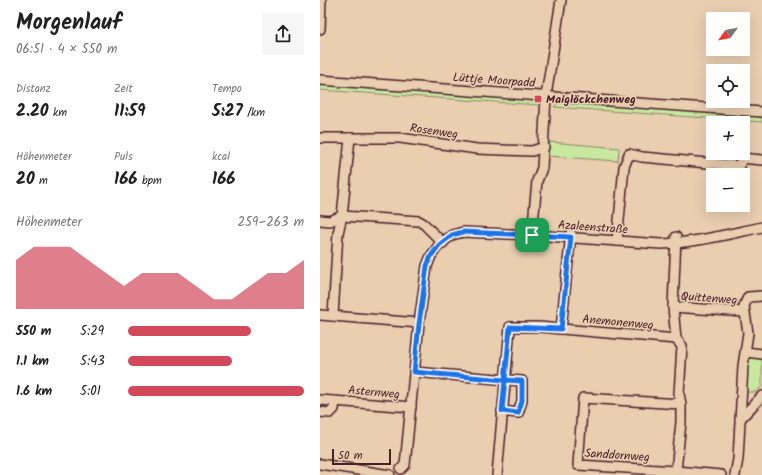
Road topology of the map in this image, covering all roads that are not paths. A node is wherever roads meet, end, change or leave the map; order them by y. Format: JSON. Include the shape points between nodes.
{"nodes":[{"id":1,"x":321,"y":0,"type":"edge"},
{"id":2,"x":561,"y":0,"type":"edge"},
{"id":3,"x":320,"y":29,"type":"edge"},
{"id":4,"x":320,"y":80,"type":"edge"},
{"id":5,"x":546,"y":96,"type":"junction"},
{"id":6,"x":762,"y":112,"type":"edge"},
{"id":7,"x":320,"y":138,"type":"edge"},
{"id":8,"x":350,"y":138,"type":"junction"},
{"id":9,"x":544,"y":147,"type":"junction"},
{"id":10,"x":762,"y":160,"type":"edge"},
{"id":11,"x":342,"y":216,"type":"junction"},
{"id":12,"x":320,"y":220,"type":"edge"},
{"id":13,"x":762,"y":227,"type":"edge"},
{"id":14,"x":571,"y":234,"type":"junction"},
{"id":15,"x":532,"y":235,"type":"junction"},
{"id":16,"x":676,"y":240,"type":"junction"},
{"id":17,"x":617,"y":241,"type":"junction"},
{"id":18,"x":443,"y":243,"type":"junction"},
{"id":19,"x":762,"y":296,"type":"edge"},
{"id":20,"x":673,"y":307,"type":"junction"},
{"id":21,"x":744,"y":312,"type":"junction"},
{"id":22,"x":320,"y":315,"type":"edge"},
{"id":23,"x":333,"y":316,"type":"junction"},
{"id":24,"x":419,"y":324,"type":"junction"},
{"id":25,"x":561,"y":329,"type":"junction"},
{"id":26,"x":676,"y":338,"type":"junction"},
{"id":27,"x":746,"y":352,"type":"junction"},
{"id":28,"x":760,"y":354,"type":"edge"},
{"id":29,"x":414,"y":372,"type":"junction"},
{"id":30,"x":505,"y":380,"type":"junction"},
{"id":31,"x":762,"y":396,"type":"edge"},
{"id":32,"x":320,"y":400,"type":"edge"},
{"id":33,"x":335,"y":401,"type":"junction"},
{"id":34,"x":681,"y":404,"type":"junction"},
{"id":35,"x":411,"y":407,"type":"junction"},
{"id":36,"x":502,"y":411,"type":"junction"},
{"id":37,"x":320,"y":412,"type":"edge"},
{"id":38,"x":740,"y":419,"type":"junction"},
{"id":39,"x":320,"y":464,"type":"edge"},
{"id":40,"x":401,"y":469,"type":"dead end"},
{"id":41,"x":676,"y":472,"type":"junction"},
{"id":42,"x":390,"y":475,"type":"edge"},
{"id":43,"x":497,"y":475,"type":"edge"},
{"id":44,"x":721,"y":475,"type":"edge"},
{"id":45,"x":734,"y":475,"type":"edge"}],
"edges":[{"from":1,"to":3,"type":"street"},
{"from":2,"to":5,"type":"street"},
{"from":4,"to":5,"type":"street","name":"Lüttje Moorpadd"},
{"from":5,"to":6,"type":"street","name":"Lüttje Moorpadd"},
{"from":5,"to":9,"type":"street"},
{"from":7,"to":8,"type":"street","name":"Rosenweg"},
{"from":8,"to":9,"type":"street","name":"Rosenweg","via":[[400,138],[478,149],[532,151]]},
{"from":8,"to":11,"type":"street"},
{"from":9,"to":15,"type":"street","via":[[542,168],[537,181]]},
{"from":10,"to":17,"type":"street","via":[[741,158],[740,166],[642,158],[628,154],[624,167]]},
{"from":11,"to":12,"type":"street","via":[[330,221]]},
{"from":11,"to":18,"type":"street","via":[[419,221]]},
{"from":11,"to":23,"type":"street","via":[[338,233]]},
{"from":13,"to":16,"type":"street","name":"Azaleenstraße"},
{"from":14,"to":15,"type":"street","name":"Azaleenstraße"},
{"from":14,"to":17,"type":"street","name":"Azaleenstraße"},
{"from":14,"to":25,"type":"street"},
{"from":15,"to":18,"type":"street","name":"Azaleenstraße","via":[[463,232],[452,235]]},
{"from":16,"to":17,"type":"street","name":"Azaleenstraße","via":[[661,244]]},
{"from":16,"to":20,"type":"street"},
{"from":18,"to":24,"type":"street","name":"Azaleenstraße","via":[[431,256],[427,266]]},
{"from":19,"to":21,"type":"street","name":"Quittenweg","via":[[748,297]]},
{"from":20,"to":21,"type":"street","name":"Quittenweg"},
{"from":20,"to":26,"type":"street"},
{"from":21,"to":27,"type":"street","name":"Quittenweg","via":[[748,333]]},
{"from":22,"to":23,"type":"street"},
{"from":23,"to":24,"type":"street"},
{"from":24,"to":29,"type":"street","name":"Azaleenstraße"},
{"from":25,"to":26,"type":"street","name":"Anemonenweg"},
{"from":25,"to":30,"type":"street","name":"Anemonenweg","via":[[510,327]]},
{"from":26,"to":34,"type":"street","via":[[682,346],[679,394]]},
{"from":27,"to":28,"type":"street"},
{"from":27,"to":38,"type":"street","name":"Quittenweg"},
{"from":29,"to":30,"type":"street"},
{"from":29,"to":35,"type":"street","name":"Azaleenstraße"},
{"from":30,"to":36,"type":"street"},
{"from":30,"to":36,"type":"street","via":[[522,381],[522,401],[518,413]]},
{"from":31,"to":38,"type":"street"},
{"from":32,"to":33,"type":"street","name":"Asternweg"},
{"from":33,"to":35,"type":"street","name":"Asternweg"},
{"from":33,"to":37,"type":"street","name":"Asternweg","via":[[334,409],[330,413]]},
{"from":34,"to":41,"type":"street"},
{"from":34,"to":41,"type":"street","name":"Sanddornweg","via":[[583,398],[578,465]]},
{"from":35,"to":40,"type":"street","name":"Azaleenstraße","via":[[404,465]]},
{"from":36,"to":43,"type":"street"},
{"from":38,"to":45,"type":"street","name":"Quittenweg","via":[[738,459]]},
{"from":39,"to":42,"type":"street"},
{"from":41,"to":44,"type":"street","name":"Sanddornweg"}]}
